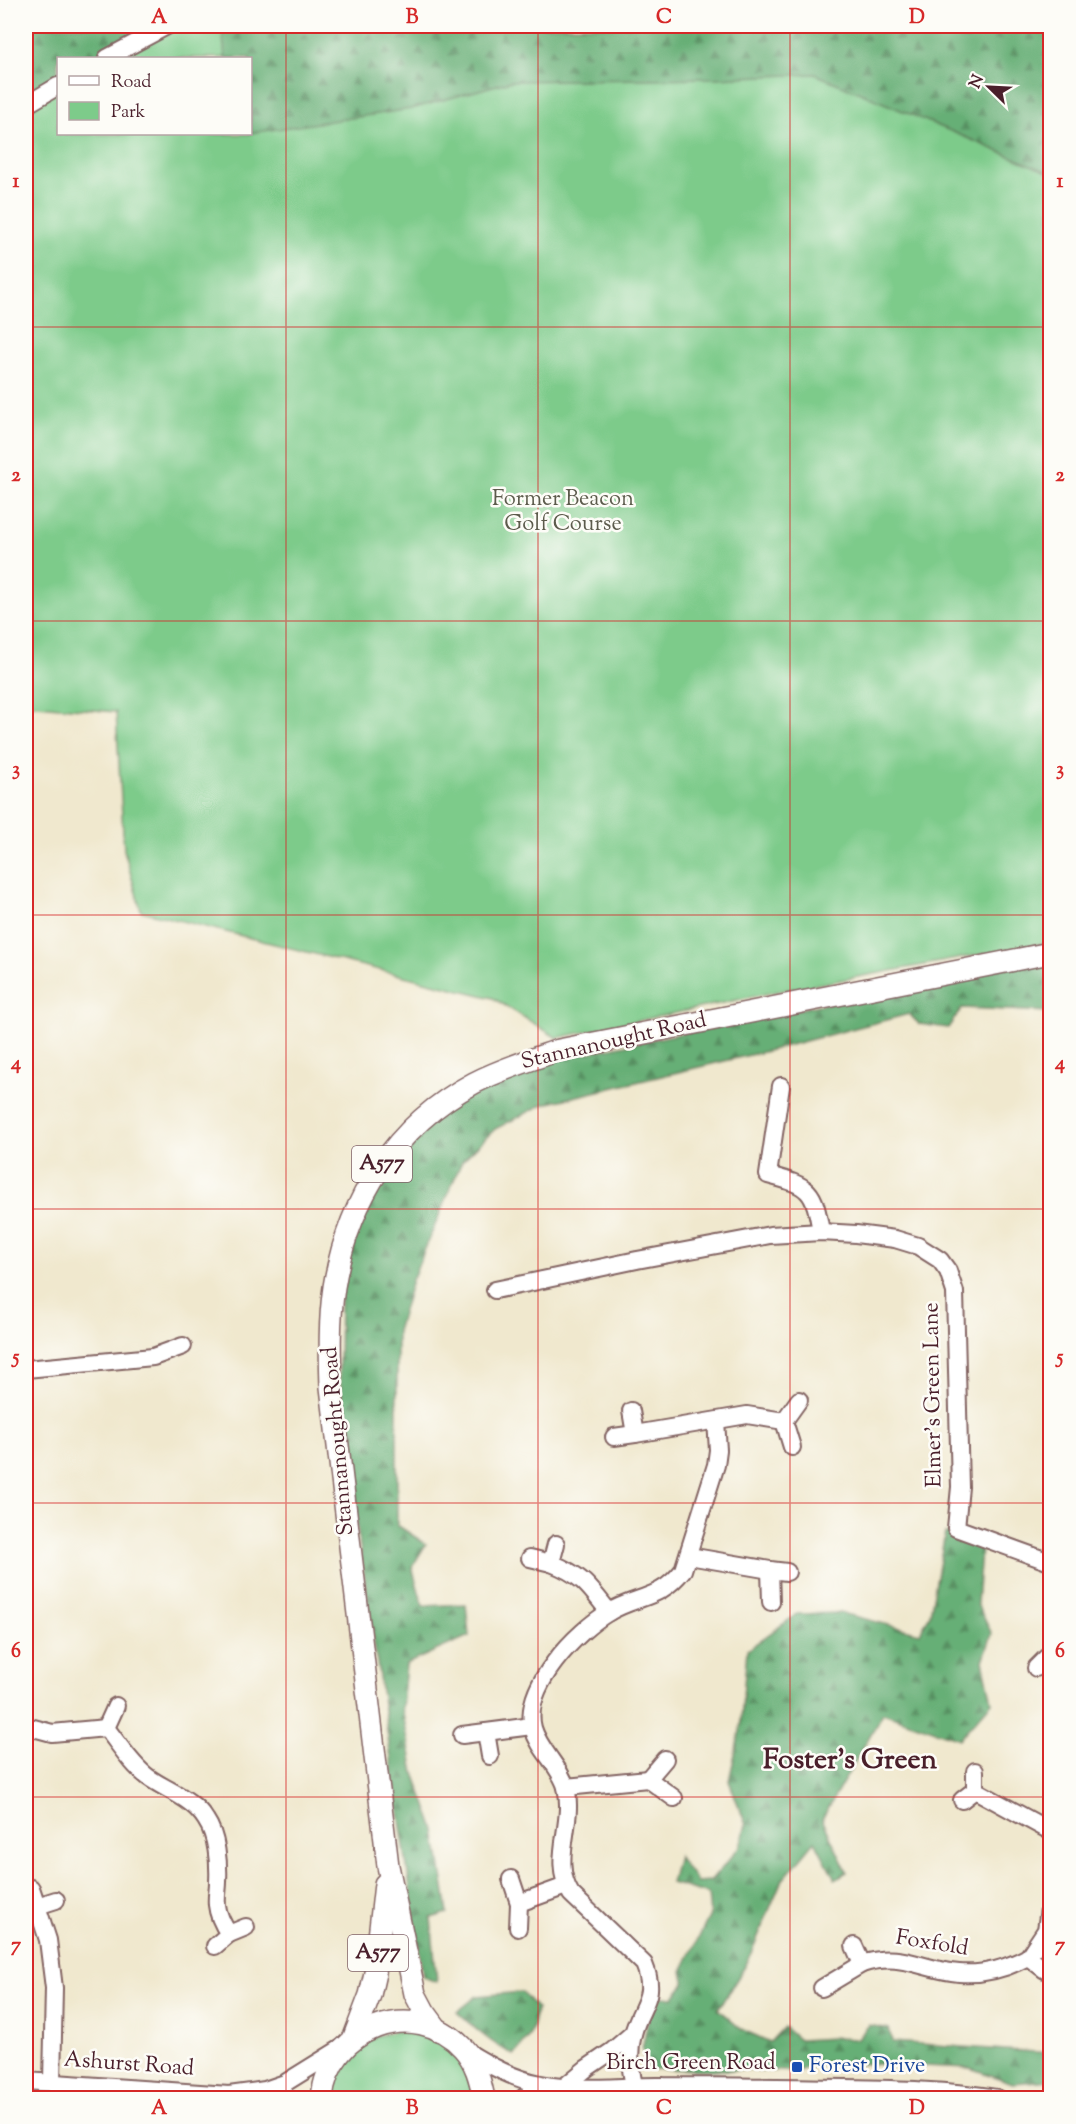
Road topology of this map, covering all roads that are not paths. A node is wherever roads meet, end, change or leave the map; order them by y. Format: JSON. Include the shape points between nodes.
{"nodes":[{"id":1,"x":167,"y":26,"type":"edge"},
{"id":2,"x":109,"y":57,"type":"edge"},
{"id":3,"x":57,"y":87,"type":"edge"},
{"id":4,"x":26,"y":105,"type":"edge"},
{"id":5,"x":1050,"y":953,"type":"edge"},
{"id":6,"x":781,"y":1086,"type":"dead end"},
{"id":7,"x":821,"y":1232,"type":"junction"},
{"id":8,"x":495,"y":1290,"type":"dead end"},
{"id":9,"x":183,"y":1346,"type":"dead end"},
{"id":10,"x":26,"y":1369,"type":"edge"},
{"id":11,"x":799,"y":1400,"type":"dead end"},
{"id":12,"x":631,"y":1411,"type":"dead end"},
{"id":13,"x":716,"y":1421,"type":"junction"},
{"id":14,"x":784,"y":1422,"type":"junction"},
{"id":15,"x":635,"y":1434,"type":"junction"},
{"id":16,"x":614,"y":1437,"type":"dead end"},
{"id":17,"x":792,"y":1447,"type":"dead end"},
{"id":18,"x":556,"y":1544,"type":"dead end"},
{"id":19,"x":689,"y":1556,"type":"junction"},
{"id":20,"x":530,"y":1558,"type":"dead end"},
{"id":21,"x":551,"y":1563,"type":"junction"},
{"id":22,"x":1050,"y":1563,"type":"edge"},
{"id":23,"x":771,"y":1602,"type":"dead end"},
{"id":24,"x":609,"y":1612,"type":"junction"},
{"id":25,"x":1050,"y":1654,"type":"edge"},
{"id":26,"x":1036,"y":1668,"type":"dead end"},
{"id":27,"x":116,"y":1706,"type":"dead end"},
{"id":28,"x":26,"y":1726,"type":"edge"},
{"id":29,"x":532,"y":1726,"type":"junction"},
{"id":30,"x":106,"y":1728,"type":"junction"},
{"id":31,"x":486,"y":1732,"type":"junction"},
{"id":32,"x":462,"y":1735,"type":"dead end"},
{"id":33,"x":490,"y":1756,"type":"dead end"},
{"id":34,"x":665,"y":1759,"type":"dead end"},
{"id":35,"x":975,"y":1771,"type":"dead end"},
{"id":36,"x":648,"y":1779,"type":"junction"},
{"id":37,"x":566,"y":1787,"type":"junction"},
{"id":38,"x":674,"y":1798,"type":"dead end"},
{"id":39,"x":1050,"y":1831,"type":"edge"},
{"id":40,"x":388,"y":1866,"type":"junction"},
{"id":41,"x":511,"y":1879,"type":"dead end"},
{"id":42,"x":566,"y":1886,"type":"junction"},
{"id":43,"x":31,"y":1888,"type":"dead end"},
{"id":44,"x":56,"y":1900,"type":"dead end"},
{"id":45,"x":1050,"y":1901,"type":"edge"},
{"id":46,"x":519,"y":1904,"type":"junction"},
{"id":47,"x":37,"y":1906,"type":"junction"},
{"id":48,"x":246,"y":1928,"type":"dead end"},
{"id":49,"x":518,"y":1928,"type":"dead end"},
{"id":50,"x":229,"y":1934,"type":"junction"},
{"id":51,"x":215,"y":1946,"type":"dead end"},
{"id":52,"x":854,"y":1946,"type":"dead end"},
{"id":53,"x":1028,"y":1957,"type":"junction"},
{"id":54,"x":862,"y":1964,"type":"junction"},
{"id":55,"x":1045,"y":1970,"type":"dead end"},
{"id":56,"x":822,"y":1988,"type":"dead end"},
{"id":57,"x":438,"y":2030,"type":"junction"},
{"id":58,"x":633,"y":2033,"type":"junction"},
{"id":59,"x":349,"y":2042,"type":"junction"},
{"id":60,"x":464,"y":2049,"type":"junction"},
{"id":61,"x":26,"y":2081,"type":"edge"},
{"id":62,"x":52,"y":2082,"type":"junction"},
{"id":63,"x":634,"y":2085,"type":"junction"},
{"id":64,"x":564,"y":2087,"type":"junction"},
{"id":65,"x":234,"y":2096,"type":"edge"},
{"id":66,"x":322,"y":2098,"type":"edge"},
{"id":67,"x":484,"y":2098,"type":"edge"},
{"id":68,"x":523,"y":2098,"type":"edge"},
{"id":69,"x":997,"y":2098,"type":"edge"}],
"edges":[{"from":1,"to":2,"type":"street"},
{"from":3,"to":4,"type":"street"},
{"from":5,"to":40,"type":"main road","name":"Stannanought Road","number":"A577","via":[[559,1050],[472,1084],[434,1109],[378,1168],[357,1205],[344,1241],[330,1332],[331,1387]]},
{"from":6,"to":7,"type":"street","via":[[768,1175],[798,1183],[810,1194]]},
{"from":7,"to":8,"type":"street","name":"Elmer's Green Lane","via":[[770,1235]]},
{"from":7,"to":22,"type":"street","name":"Elmer's Green Lane","via":[[895,1239],[930,1252],[948,1271],[955,1292],[960,1487],[956,1528]]},
{"from":9,"to":10,"type":"street","via":[[153,1357]]},
{"from":11,"to":14,"type":"street"},
{"from":12,"to":15,"type":"street"},
{"from":13,"to":14,"type":"street","via":[[747,1415]]},
{"from":13,"to":15,"type":"street"},
{"from":13,"to":19,"type":"street","via":[[716,1465]]},
{"from":14,"to":17,"type":"street"},
{"from":15,"to":16,"type":"street"},
{"from":18,"to":21,"type":"street"},
{"from":19,"to":23,"type":"street","via":[[779,1571]]},
{"from":19,"to":24,"type":"street","via":[[674,1583]]},
{"from":20,"to":21,"type":"street"},
{"from":21,"to":24,"type":"street","via":[[579,1576]]},
{"from":24,"to":29,"type":"street","via":[[546,1673],[532,1707]]},
{"from":25,"to":26,"type":"street"},
{"from":27,"to":30,"type":"street"},
{"from":28,"to":30,"type":"street","via":[[52,1733]]},
{"from":29,"to":31,"type":"street"},
{"from":29,"to":37,"type":"street"},
{"from":30,"to":50,"type":"street","via":[[140,1770],[188,1800],[207,1820],[217,1853],[219,1916]]},
{"from":31,"to":32,"type":"street"},
{"from":31,"to":33,"type":"street"},
{"from":34,"to":36,"type":"street"},
{"from":35,"to":39,"type":"street","via":[[968,1795]]},
{"from":36,"to":37,"type":"street"},
{"from":36,"to":38,"type":"street"},
{"from":37,"to":42,"type":"street","via":[[561,1867]]},
{"from":40,"to":57,"type":"main road","name":"Stannanought Road","number":"A577","via":[[416,1994]]},
{"from":40,"to":59,"type":"main road","name":"Stannanought Road","number":"A577","via":[[370,1995]]},
{"from":41,"to":46,"type":"street"},
{"from":42,"to":46,"type":"street"},
{"from":42,"to":58,"type":"street","via":[[644,1964],[649,1993]]},
{"from":43,"to":47,"type":"street"},
{"from":44,"to":47,"type":"street"},
{"from":45,"to":53,"type":"street","via":[[1046,1930]]},
{"from":46,"to":49,"type":"street"},
{"from":47,"to":62,"type":"street","via":[[48,1940],[54,1988]]},
{"from":48,"to":50,"type":"street"},
{"from":50,"to":51,"type":"street"},
{"from":52,"to":54,"type":"street","name":"Foxfold"},
{"from":53,"to":54,"type":"street","name":"Foxfold","via":[[1002,1968],[974,1973],[945,1971],[893,1958]]},
{"from":53,"to":55,"type":"street"},
{"from":54,"to":56,"type":"street","name":"Foxfold"},
{"from":57,"to":59,"type":"main road","number":"A577","via":[[417,2023],[395,2022],[374,2027]]},
{"from":57,"to":60,"type":"main road","number":"A577"},
{"from":58,"to":63,"type":"street","via":[[630,2055]]},
{"from":58,"to":64,"type":"street"},
{"from":59,"to":65,"type":"street","name":"Ashurst Road","via":[[285,2083]]},
{"from":59,"to":66,"type":"main road","number":"A577","via":[[331,2065]]},
{"from":60,"to":64,"type":"street","name":"Birch Green Road","via":[[514,2076]]},
{"from":60,"to":67,"type":"main road","number":"A577","via":[[478,2073]]},
{"from":61,"to":62,"type":"street","name":"Ashurst Road"},
{"from":62,"to":65,"type":"street","name":"Ashurst Road"},
{"from":63,"to":64,"type":"street","name":"Birch Green Road"},
{"from":63,"to":69,"type":"street","name":"Birch Green Road","via":[[909,2090]]},
{"from":64,"to":68,"type":"street","name":"Birch Green Road"}]}
